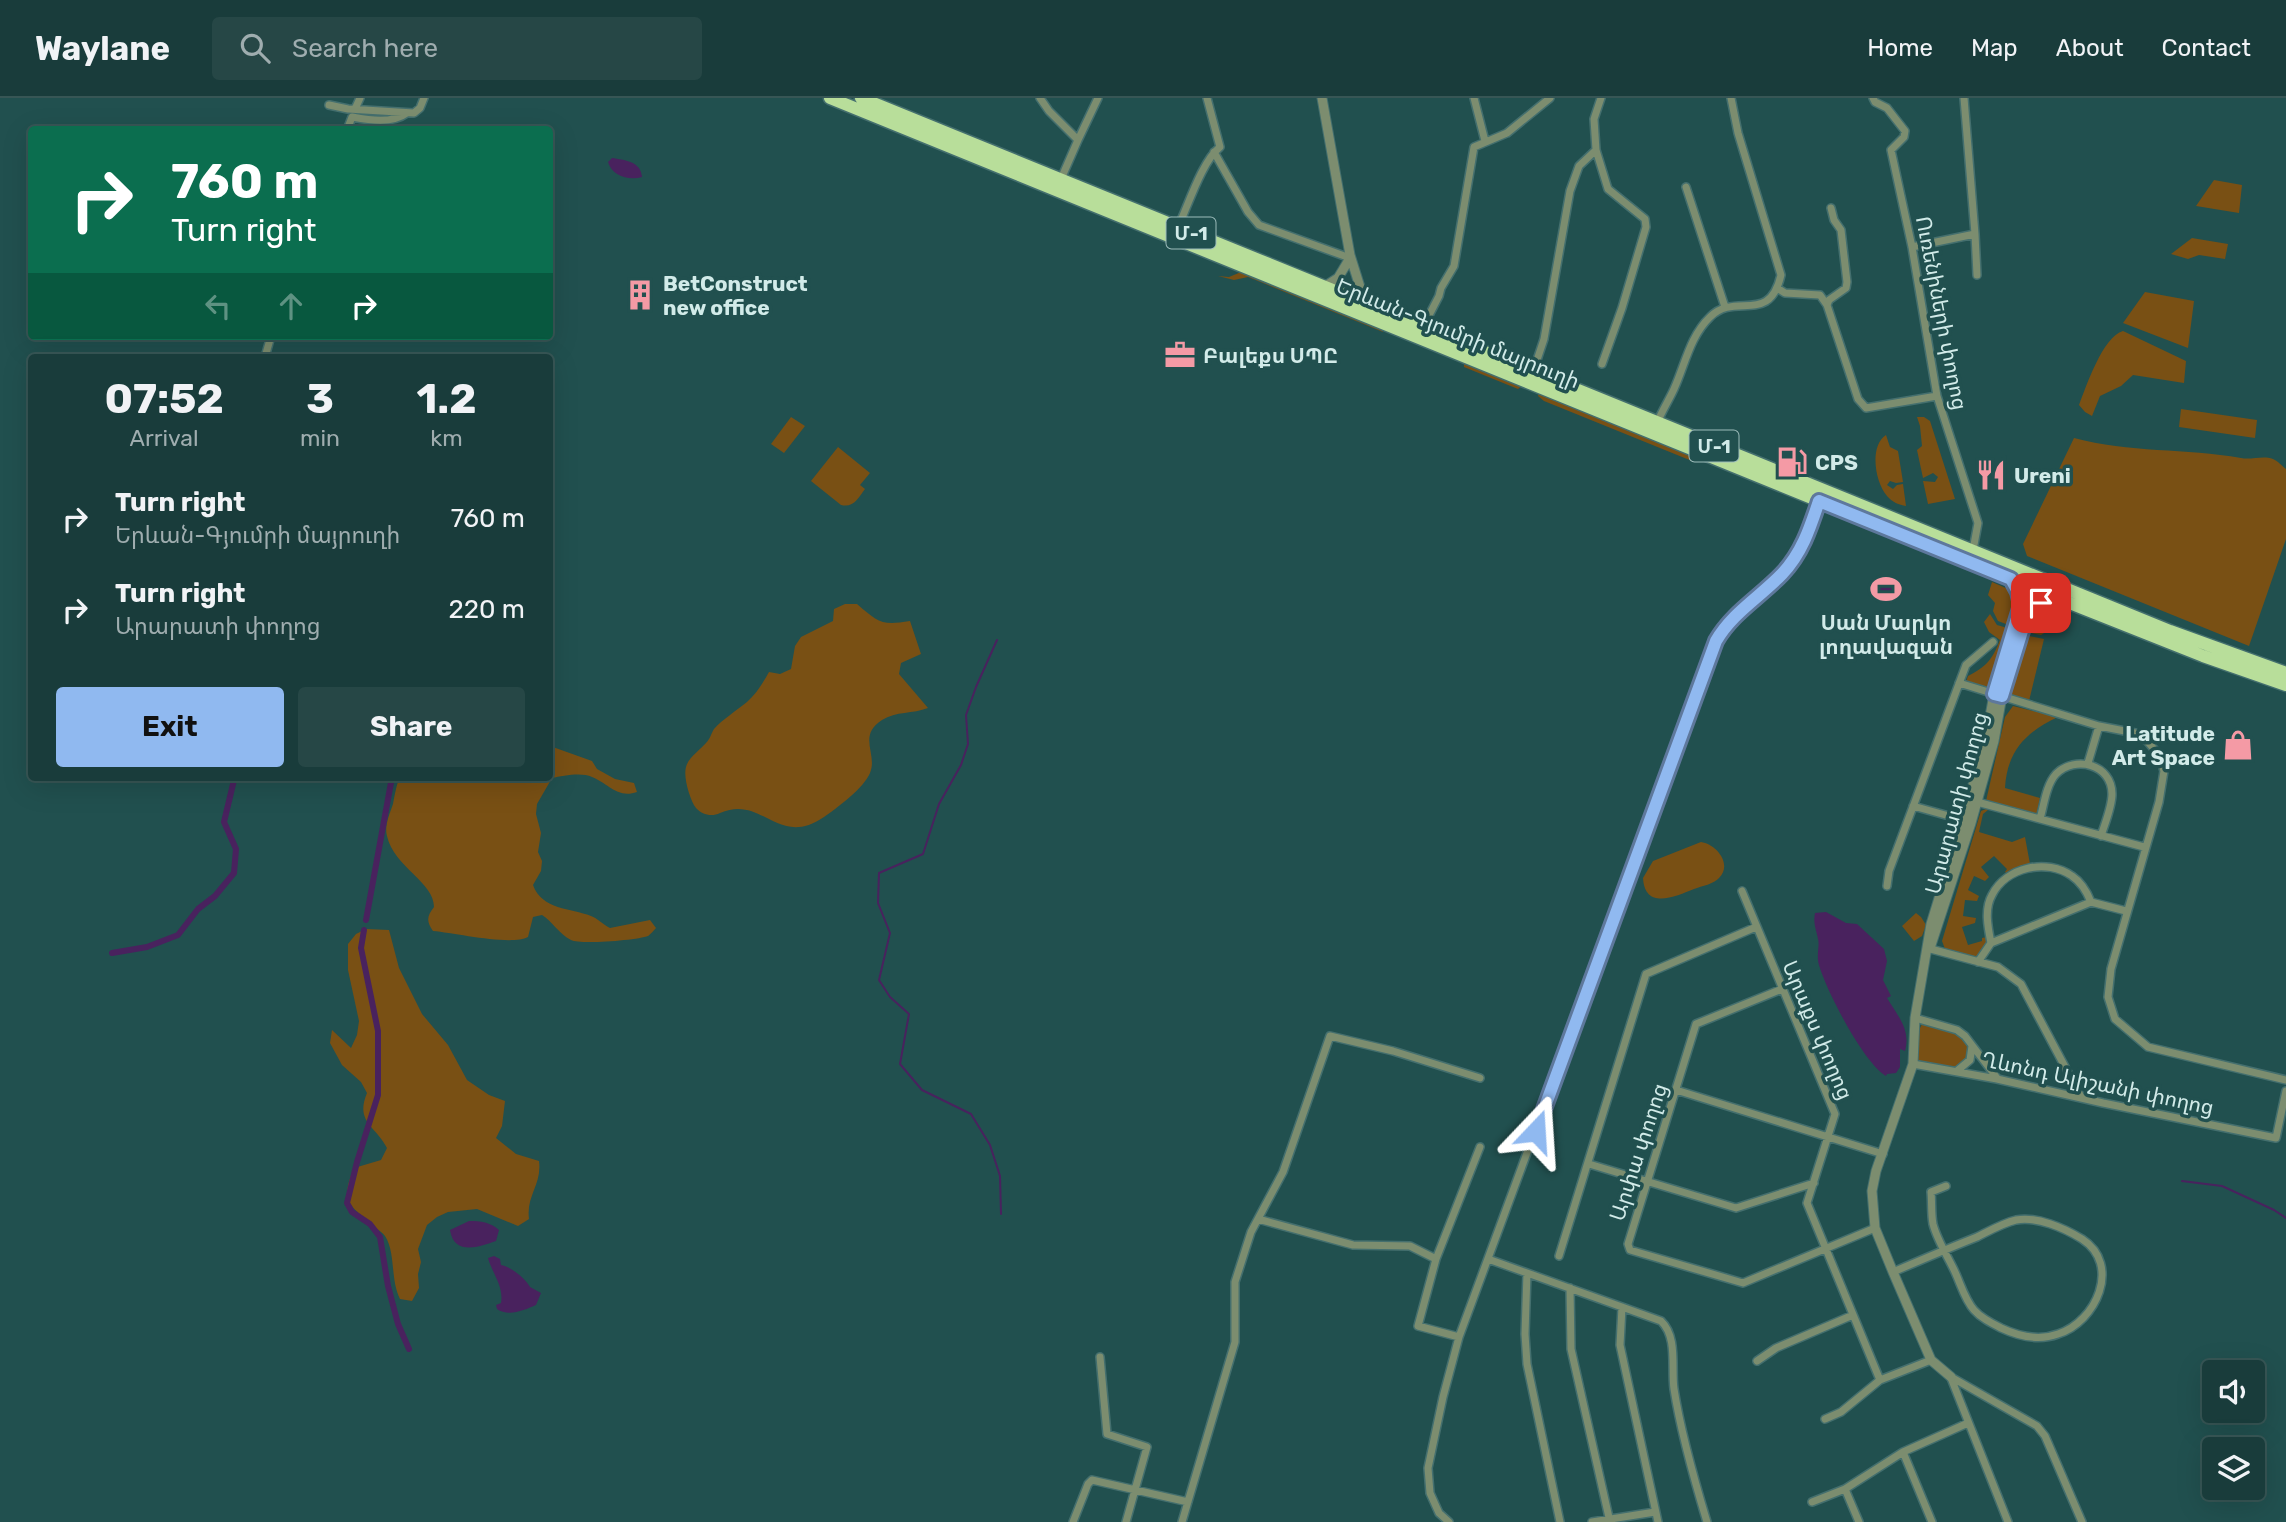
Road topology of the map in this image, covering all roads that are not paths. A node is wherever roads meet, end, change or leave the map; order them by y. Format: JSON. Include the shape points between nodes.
{"nodes":[{"id":1,"x":359,"y":98,"type":"edge"},
{"id":2,"x":424,"y":98,"type":"edge"},
{"id":3,"x":830,"y":98,"type":"edge"},
{"id":4,"x":861,"y":98,"type":"edge"},
{"id":5,"x":1040,"y":98,"type":"edge"},
{"id":6,"x":1098,"y":98,"type":"edge"},
{"id":7,"x":1207,"y":98,"type":"edge"},
{"id":8,"x":1322,"y":98,"type":"edge"},
{"id":9,"x":1474,"y":98,"type":"edge"},
{"id":10,"x":1550,"y":98,"type":"edge"},
{"id":11,"x":1601,"y":98,"type":"edge"},
{"id":12,"x":1731,"y":98,"type":"edge"},
{"id":13,"x":1873,"y":98,"type":"edge"},
{"id":14,"x":1964,"y":98,"type":"edge"},
{"id":15,"x":329,"y":105,"type":"dead end"},
{"id":16,"x":355,"y":109,"type":"junction"},
{"id":17,"x":408,"y":113,"type":"junction"},
{"id":18,"x":348,"y":126,"type":"edge"},
{"id":19,"x":1078,"y":140,"type":"junction"},
{"id":20,"x":1485,"y":141,"type":"junction"},
{"id":21,"x":1596,"y":150,"type":"junction"},
{"id":22,"x":1214,"y":152,"type":"junction"},
{"id":23,"x":1057,"y":182,"type":"junction"},
{"id":24,"x":1686,"y":187,"type":"dead end"},
{"id":25,"x":1831,"y":208,"type":"dead end"},
{"id":26,"x":1178,"y":227,"type":"junction"},
{"id":27,"x":1975,"y":234,"type":"junction"},
{"id":28,"x":1912,"y":247,"type":"junction"},
{"id":29,"x":1350,"y":258,"type":"junction"},
{"id":30,"x":1977,"y":275,"type":"dead end"},
{"id":31,"x":1324,"y":287,"type":"junction"},
{"id":32,"x":1777,"y":288,"type":"junction"},
{"id":33,"x":1365,"y":303,"type":"junction"},
{"id":34,"x":1826,"y":305,"type":"junction"},
{"id":35,"x":1726,"y":307,"type":"junction"},
{"id":36,"x":1423,"y":327,"type":"junction"},
{"id":37,"x":1602,"y":364,"type":"dead end"},
{"id":38,"x":1533,"y":372,"type":"junction"},
{"id":39,"x":1937,"y":396,"type":"junction"},
{"id":40,"x":1657,"y":423,"type":"junction"},
{"id":41,"x":1725,"y":457,"type":"junction"},
{"id":42,"x":1819,"y":501,"type":"junction"},
{"id":43,"x":1951,"y":547,"type":"junction"},
{"id":44,"x":1973,"y":550,"type":"junction"},
{"id":45,"x":2011,"y":579,"type":"junction"},
{"id":46,"x":2065,"y":597,"type":"junction"},
{"id":47,"x":2168,"y":636,"type":"junction"},
{"id":48,"x":1993,"y":642,"type":"dead end"},
{"id":49,"x":2286,"y":673,"type":"edge"},
{"id":50,"x":1959,"y":683,"type":"junction"},
{"id":51,"x":2286,"y":685,"type":"edge"},
{"id":52,"x":1998,"y":695,"type":"junction"},
{"id":53,"x":2099,"y":726,"type":"junction"},
{"id":54,"x":2088,"y":763,"type":"junction"},
{"id":55,"x":1977,"y":802,"type":"junction"},
{"id":56,"x":1913,"y":806,"type":"junction"},
{"id":57,"x":2040,"y":820,"type":"junction"},
{"id":58,"x":1968,"y":821,"type":"junction"},
{"id":59,"x":2101,"y":836,"type":"junction"},
{"id":60,"x":2144,"y":847,"type":"junction"},
{"id":61,"x":1887,"y":887,"type":"dead end"},
{"id":62,"x":1742,"y":891,"type":"dead end"},
{"id":63,"x":2091,"y":902,"type":"junction"},
{"id":64,"x":2126,"y":911,"type":"junction"},
{"id":65,"x":1756,"y":927,"type":"junction"},
{"id":66,"x":1991,"y":943,"type":"junction"},
{"id":67,"x":1928,"y":951,"type":"junction"},
{"id":68,"x":1978,"y":962,"type":"junction"},
{"id":69,"x":1782,"y":989,"type":"junction"},
{"id":70,"x":1915,"y":1018,"type":"junction"},
{"id":71,"x":1972,"y":1046,"type":"junction"},
{"id":72,"x":1913,"y":1064,"type":"junction"},
{"id":73,"x":1956,"y":1071,"type":"junction"},
{"id":74,"x":1480,"y":1078,"type":"dead end"},
{"id":75,"x":1997,"y":1079,"type":"junction"},
{"id":76,"x":2286,"y":1080,"type":"edge"},
{"id":77,"x":1676,"y":1090,"type":"junction"},
{"id":78,"x":2286,"y":1091,"type":"edge"},
{"id":79,"x":2081,"y":1097,"type":"junction"},
{"id":80,"x":1829,"y":1136,"type":"junction"},
{"id":81,"x":1480,"y":1147,"type":"dead end"},
{"id":82,"x":1883,"y":1154,"type":"junction"},
{"id":83,"x":1589,"y":1164,"type":"junction"},
{"id":84,"x":1647,"y":1182,"type":"junction"},
{"id":85,"x":1814,"y":1183,"type":"junction"},
{"id":86,"x":1946,"y":1186,"type":"dead end"},
{"id":87,"x":1258,"y":1219,"type":"junction"},
{"id":88,"x":1875,"y":1228,"type":"junction"},
{"id":89,"x":1825,"y":1250,"type":"junction"},
{"id":90,"x":1945,"y":1250,"type":"junction"},
{"id":91,"x":1559,"y":1256,"type":"dead end"},
{"id":92,"x":1436,"y":1259,"type":"junction"},
{"id":93,"x":1488,"y":1259,"type":"junction"},
{"id":94,"x":1893,"y":1272,"type":"junction"},
{"id":95,"x":1527,"y":1273,"type":"junction"},
{"id":96,"x":1570,"y":1288,"type":"junction"},
{"id":97,"x":1622,"y":1307,"type":"junction"},
{"id":98,"x":1853,"y":1315,"type":"junction"},
{"id":99,"x":1460,"y":1337,"type":"junction"},
{"id":100,"x":1100,"y":1357,"type":"dead end"},
{"id":101,"x":1757,"y":1360,"type":"dead end"},
{"id":102,"x":1931,"y":1360,"type":"junction"},
{"id":103,"x":1951,"y":1377,"type":"junction"},
{"id":104,"x":1880,"y":1380,"type":"junction"},
{"id":105,"x":1825,"y":1419,"type":"dead end"},
{"id":106,"x":1968,"y":1423,"type":"junction"},
{"id":107,"x":1903,"y":1452,"type":"junction"},
{"id":108,"x":1845,"y":1489,"type":"junction"},
{"id":109,"x":1135,"y":1490,"type":"junction"},
{"id":110,"x":1188,"y":1502,"type":"junction"},
{"id":111,"x":1812,"y":1502,"type":"dead end"},
{"id":112,"x":1655,"y":1512,"type":"junction"},
{"id":113,"x":1610,"y":1520,"type":"edge"},
{"id":114,"x":1073,"y":1522,"type":"edge"},
{"id":115,"x":1126,"y":1522,"type":"edge"},
{"id":116,"x":1182,"y":1522,"type":"edge"},
{"id":117,"x":1449,"y":1522,"type":"edge"},
{"id":118,"x":1560,"y":1522,"type":"edge"},
{"id":119,"x":1592,"y":1522,"type":"edge"},
{"id":120,"x":1658,"y":1522,"type":"edge"},
{"id":121,"x":1707,"y":1522,"type":"edge"},
{"id":122,"x":1859,"y":1522,"type":"edge"},
{"id":123,"x":1932,"y":1522,"type":"edge"},
{"id":124,"x":2008,"y":1522,"type":"edge"},
{"id":125,"x":2082,"y":1522,"type":"edge"}],
"edges":[{"from":1,"to":16,"type":"street"},
{"from":2,"to":17,"type":"street","via":[[420,108]]},
{"from":3,"to":23,"type":"highway","name":"Երևան-Գյումրի մայրուղի","number":"Մ-1"},
{"from":4,"to":23,"type":"highway","name":"Երևան-Գյումրի մայրուղի","number":"Մ-1"},
{"from":5,"to":19,"type":"street"},
{"from":6,"to":19,"type":"street"},
{"from":7,"to":22,"type":"street","via":[[1220,147]]},
{"from":8,"to":29,"type":"street"},
{"from":9,"to":20,"type":"street"},
{"from":10,"to":20,"type":"street","via":[[1507,133]]},
{"from":11,"to":21,"type":"street","via":[[1594,119]]},
{"from":12,"to":32,"type":"street","via":[[1781,275]]},
{"from":13,"to":28,"type":"street","name":"Ուռենիների փողոց","via":[[1905,131],[1891,150]]},
{"from":14,"to":27,"type":"street"},
{"from":15,"to":16,"type":"street"},
{"from":16,"to":17,"type":"street"},
{"from":17,"to":18,"type":"street","via":[[390,119],[352,117]]},
{"from":19,"to":23,"type":"street"},
{"from":20,"to":36,"type":"street","via":[[1474,147],[1454,265]]},
{"from":21,"to":37,"type":"street","via":[[1608,189],[1645,219],[1646,227]]},
{"from":21,"to":38,"type":"street","via":[[1578,166],[1570,191],[1544,339]]},
{"from":22,"to":26,"type":"street"},
{"from":22,"to":29,"type":"street","via":[[1259,225]]},
{"from":23,"to":26,"type":"highway","name":"Երևան-Գյումրի մայրուղի","number":"Մ-1"},
{"from":23,"to":41,"type":"highway","name":"Երևան-Գյումրի մայրուղի","number":"Մ-1"},
{"from":24,"to":35,"type":"street"},
{"from":25,"to":34,"type":"street","via":[[1841,230],[1847,282]]},
{"from":26,"to":31,"type":"highway","name":"Երևան-Գյումրի մայրուղի","number":"Մ-1"},
{"from":27,"to":28,"type":"street"},
{"from":27,"to":30,"type":"street"},
{"from":28,"to":39,"type":"street","name":"Ուռենիների փողոց"},
{"from":29,"to":31,"type":"street","via":[[1338,278]]},
{"from":29,"to":33,"type":"street"},
{"from":31,"to":33,"type":"highway","name":"Երևան-Գյումրի մայրուղի","number":"Մ-1"},
{"from":32,"to":34,"type":"street","via":[[1785,293],[1820,295]]},
{"from":32,"to":35,"type":"street","via":[[1769,301]]},
{"from":33,"to":36,"type":"highway","name":"Երևան-Գյումրի մայրուղի","number":"Մ-1"},
{"from":34,"to":39,"type":"street","via":[[1854,389],[1866,408]]},
{"from":35,"to":40,"type":"street","via":[[1710,317],[1688,350]]},
{"from":36,"to":38,"type":"highway","name":"Երևան-Գյումրի մայրուղի","number":"Մ-1"},
{"from":38,"to":40,"type":"highway","name":"Երևան-Գյումրի մայրուղի","number":"Մ-1"},
{"from":39,"to":44,"type":"street","name":"Ուռենիների փողոց","via":[[1978,523]]},
{"from":40,"to":41,"type":"highway","name":"Երևան-Գյումրի մայրուղի","number":"Մ-1"},
{"from":41,"to":42,"type":"highway","name":"Երևան-Գյումրի մայրուղի","number":"Մ-1"},
{"from":41,"to":43,"type":"highway","name":"Երևան-Գյումրի մայրուղի","number":"Մ-1"},
{"from":42,"to":43,"type":"highway","name":"Երևան-Գյումրի մայրուղի","number":"Մ-1"},
{"from":42,"to":93,"type":"street","via":[[1803,547],[1793,561],[1728,622],[1716,641]]},
{"from":43,"to":44,"type":"highway","name":"Երևան-Գյումրի մայրուղի","number":"Մ-1"},
{"from":43,"to":45,"type":"highway","name":"Երևան-Գյումրի մայրուղի","number":"Մ-1"},
{"from":44,"to":46,"type":"highway","name":"Երևան-Գյումրի մայրուղի","number":"Մ-1"},
{"from":45,"to":46,"type":"highway","name":"Երևան-Գյումրի մայրուղի","number":"Մ-1"},
{"from":45,"to":52,"type":"street","name":"Արարատի փողոց","via":[[2021,605]]},
{"from":46,"to":47,"type":"highway","number":"Մ-1"},
{"from":46,"to":52,"type":"street","name":"Արարատի փողոց","via":[[2029,612]]},
{"from":47,"to":49,"type":"highway","number":"Մ-1"},
{"from":47,"to":51,"type":"highway","number":"Մ-1"},
{"from":48,"to":50,"type":"street","via":[[1966,665]]},
{"from":50,"to":52,"type":"street"},
{"from":50,"to":56,"type":"street"},
{"from":52,"to":53,"type":"street"},
{"from":52,"to":55,"type":"street","name":"Արարատի փողոց","via":[[1994,741]]},
{"from":52,"to":58,"type":"street","name":"Արարատի փողոց"},
{"from":53,"to":54,"type":"street"},
{"from":53,"to":60,"type":"street","via":[[2135,733],[2159,755],[2164,771],[2159,802]]},
{"from":54,"to":57,"type":"street","via":[[2067,765],[2058,772]]},
{"from":54,"to":59,"type":"street","via":[[2105,775],[2112,794]]},
{"from":55,"to":57,"type":"street"},
{"from":55,"to":58,"type":"street","name":"Արարատի փողոց"},
{"from":56,"to":58,"type":"street"},
{"from":56,"to":61,"type":"street"},
{"from":57,"to":59,"type":"street"},
{"from":58,"to":67,"type":"street","name":"Արարատի փողոց"},
{"from":59,"to":60,"type":"street"},
{"from":60,"to":64,"type":"street"},
{"from":62,"to":65,"type":"street","name":"Արաքս փողոց"},
{"from":63,"to":64,"type":"street"},
{"from":63,"to":66,"type":"street"},
{"from":63,"to":66,"type":"street","via":[[2072,876],[2054,868],[2018,871],[1992,894],[1987,911]]},
{"from":64,"to":76,"type":"street","via":[[2108,997],[2115,1019],[2148,1047]]},
{"from":65,"to":69,"type":"street","name":"Արաքս փողոց"},
{"from":65,"to":83,"type":"street","via":[[1646,974]]},
{"from":66,"to":68,"type":"street"},
{"from":67,"to":68,"type":"street"},
{"from":67,"to":70,"type":"street","name":"Արարատի փողոց"},
{"from":68,"to":79,"type":"street","via":[[1998,967],[2021,984]]},
{"from":69,"to":77,"type":"street","name":"Արփա փողոց","via":[[1696,1024]]},
{"from":69,"to":80,"type":"street","name":"Արաքս փողոց","via":[[1835,1114]]},
{"from":70,"to":71,"type":"street","via":[[1957,1030]]},
{"from":70,"to":72,"type":"street","name":"Արարատի փողոց"},
{"from":71,"to":73,"type":"street","via":[[1970,1060]]},
{"from":71,"to":75,"type":"street"},
{"from":72,"to":73,"type":"street","name":"Ղևոնդ Ալիշանի փողոց"},
{"from":72,"to":82,"type":"street","name":"Արարատի փողոց"},
{"from":73,"to":75,"type":"street","name":"Ղևոնդ Ալիշանի փողոց"},
{"from":74,"to":87,"type":"street","via":[[1331,1036],[1283,1172]]},
{"from":75,"to":79,"type":"street","name":"Ղևոնդ Ալիշանի փողոց"},
{"from":77,"to":80,"type":"street"},
{"from":77,"to":84,"type":"street","name":"Արփա փողոց"},
{"from":78,"to":79,"type":"street","name":"Ղևոնդ Ալիշանի փողոց","via":[[2276,1138]]},
{"from":80,"to":82,"type":"street"},
{"from":80,"to":85,"type":"street","name":"Արաքս փողոց"},
{"from":81,"to":92,"type":"street"},
{"from":82,"to":88,"type":"street","name":"Արարատի փողոց","via":[[1872,1191]]},
{"from":83,"to":84,"type":"street"},
{"from":83,"to":91,"type":"street"},
{"from":84,"to":85,"type":"street","via":[[1736,1208]]},
{"from":84,"to":89,"type":"street","name":"Արփա փողոց","via":[[1630,1250],[1743,1283]]},
{"from":85,"to":89,"type":"street","name":"Արաքս փողոց","via":[[1807,1203]]},
{"from":86,"to":90,"type":"street","via":[[1931,1192],[1933,1224]]},
{"from":87,"to":92,"type":"street","via":[[1353,1245],[1410,1246]]},
{"from":87,"to":110,"type":"street","via":[[1235,1282],[1235,1342]]},
{"from":88,"to":89,"type":"street","name":"Արփա փողոց"},
{"from":88,"to":94,"type":"street","name":"Արարատի փողոց"},
{"from":89,"to":98,"type":"street","name":"Արաքս փողոց"},
{"from":90,"to":90,"type":"street","via":[[2014,1221],[2047,1223],[2081,1238],[2095,1251],[2103,1265],[2099,1294],[2088,1314],[2064,1332],[2024,1336],[1976,1313]]},
{"from":90,"to":94,"type":"street"},
{"from":92,"to":99,"type":"street","via":[[1418,1326]]},
{"from":93,"to":95,"type":"street"},
{"from":93,"to":99,"type":"street"},
{"from":94,"to":102,"type":"street","name":"Արարատի փողոց"},
{"from":95,"to":96,"type":"street"},
{"from":95,"to":118,"type":"street","via":[[1527,1364]]},
{"from":96,"to":97,"type":"street"},
{"from":96,"to":113,"type":"street","via":[[1571,1349]]},
{"from":97,"to":112,"type":"street","via":[[1620,1345]]},
{"from":97,"to":121,"type":"street","via":[[1668,1327],[1674,1389]]},
{"from":98,"to":101,"type":"street"},
{"from":98,"to":104,"type":"street","name":"Արաքս փողոց"},
{"from":99,"to":117,"type":"street","via":[[1428,1468],[1430,1493]]},
{"from":100,"to":109,"type":"street","via":[[1107,1434],[1147,1447]]},
{"from":102,"to":103,"type":"street","name":"Արարատի փողոց"},
{"from":102,"to":104,"type":"street"},
{"from":103,"to":106,"type":"street"},
{"from":103,"to":125,"type":"street","via":[[2037,1426]]},
{"from":104,"to":105,"type":"street","via":[[1841,1412]]},
{"from":106,"to":107,"type":"street"},
{"from":106,"to":124,"type":"street"},
{"from":107,"to":108,"type":"street"},
{"from":107,"to":123,"type":"street"},
{"from":108,"to":111,"type":"street"},
{"from":108,"to":122,"type":"street"},
{"from":109,"to":110,"type":"street"},
{"from":109,"to":114,"type":"street","via":[[1092,1480]]},
{"from":109,"to":115,"type":"street"},
{"from":110,"to":116,"type":"street"},
{"from":112,"to":113,"type":"street"},
{"from":112,"to":120,"type":"street"},
{"from":113,"to":119,"type":"street"}]}
